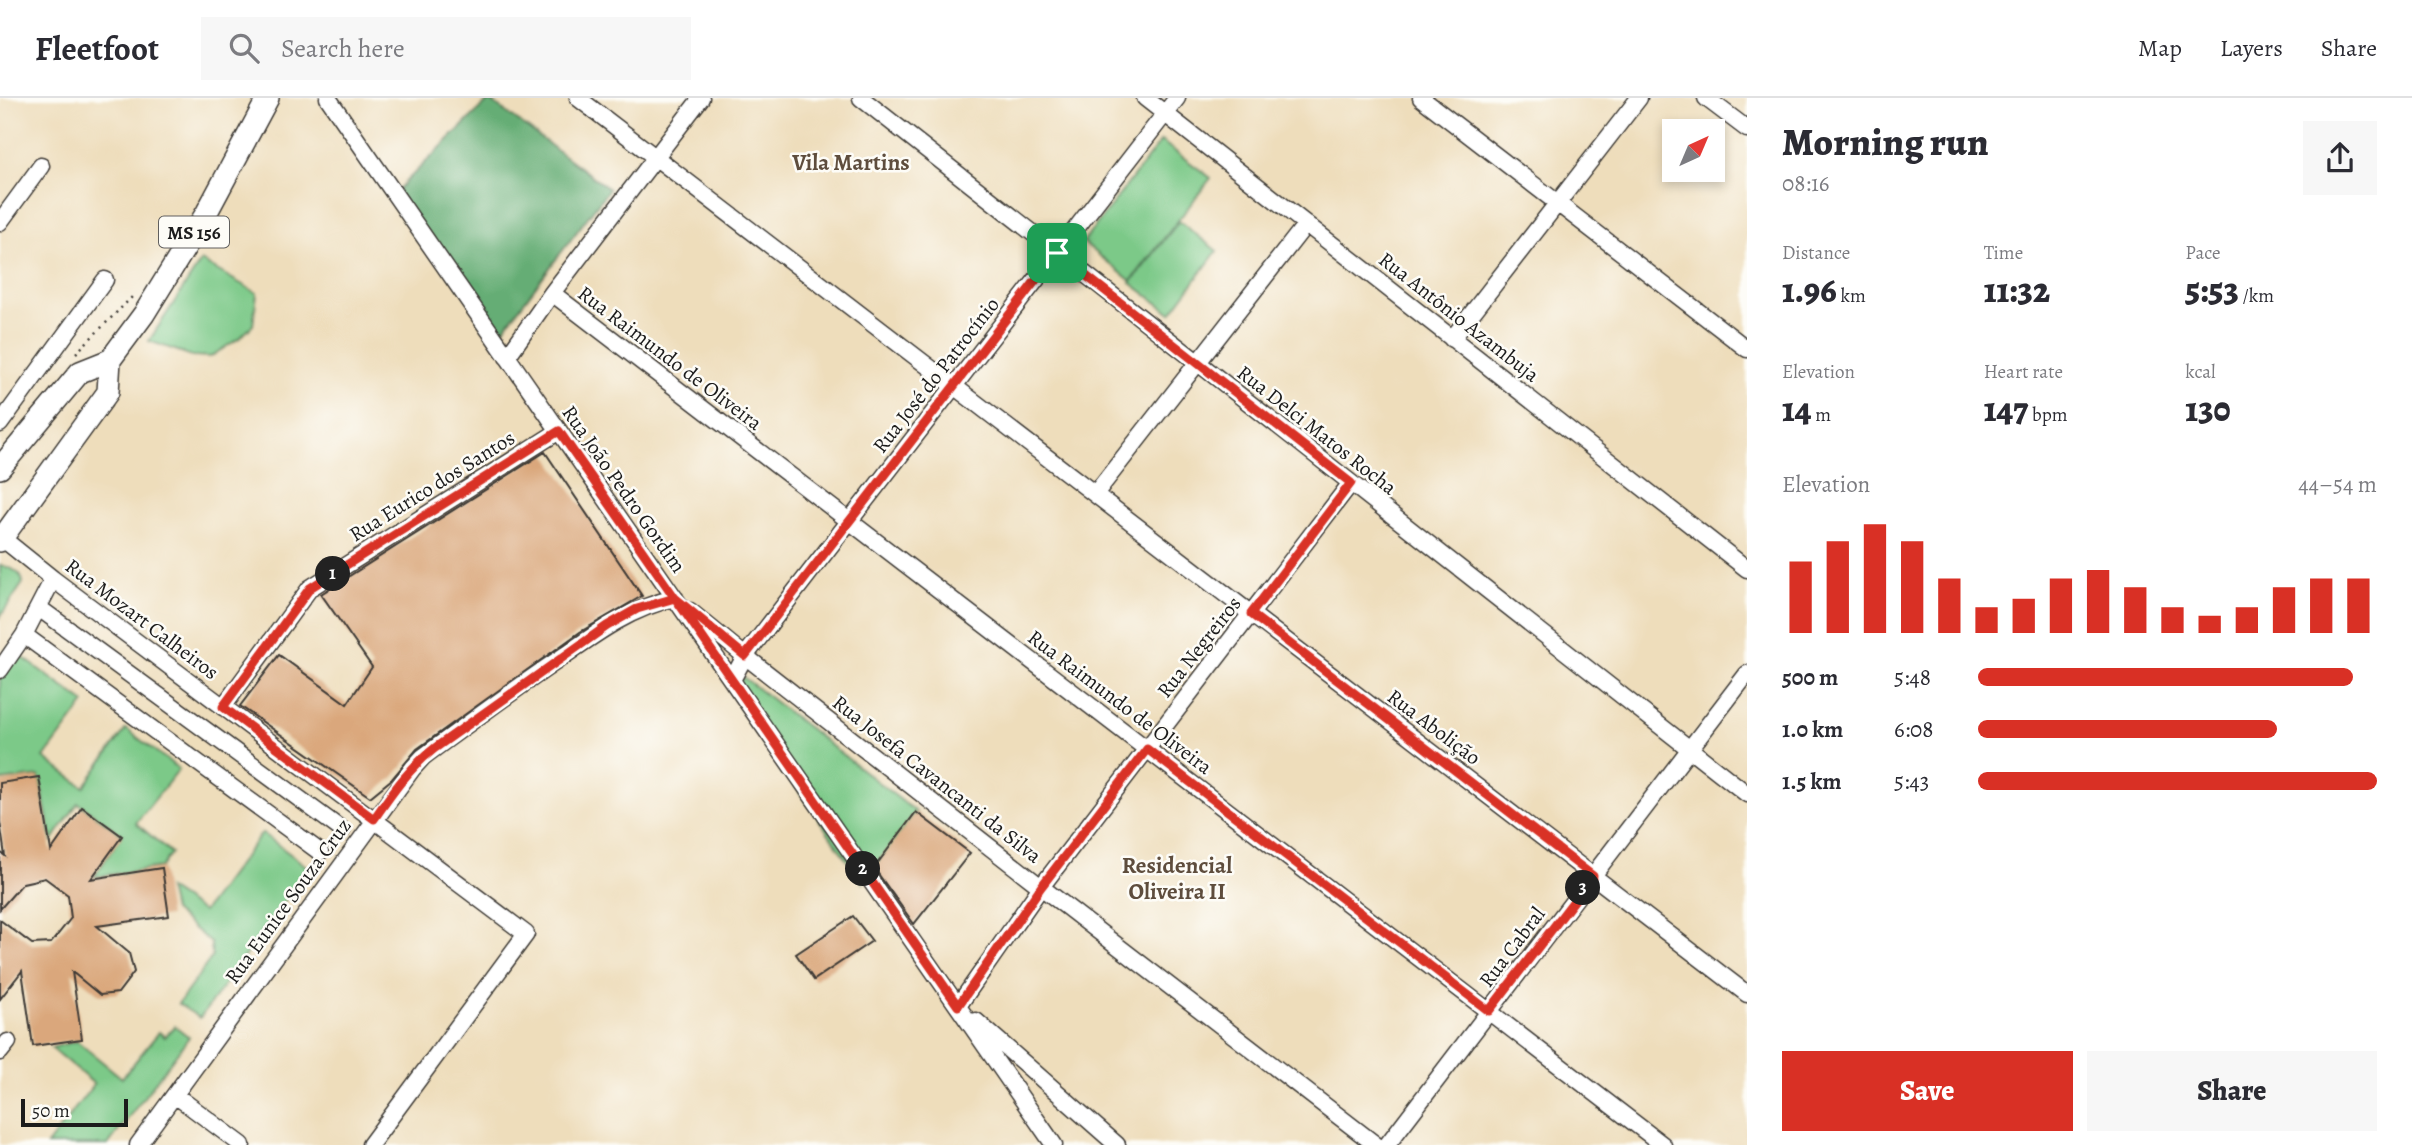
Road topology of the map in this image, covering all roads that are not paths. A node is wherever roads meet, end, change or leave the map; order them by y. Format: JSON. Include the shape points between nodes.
{"nodes":[{"id":1,"x":268,"y":98,"type":"edge"},
{"id":2,"x":328,"y":98,"type":"edge"},
{"id":3,"x":578,"y":98,"type":"edge"},
{"id":4,"x":701,"y":98,"type":"edge"},
{"id":5,"x":861,"y":98,"type":"edge"},
{"id":6,"x":1145,"y":98,"type":"edge"},
{"id":7,"x":1177,"y":98,"type":"edge"},
{"id":8,"x":1421,"y":98,"type":"edge"},
{"id":9,"x":1639,"y":98,"type":"edge"},
{"id":10,"x":1706,"y":98,"type":"edge"},
{"id":11,"x":1165,"y":113,"type":"junction"},
{"id":12,"x":1747,"y":129,"type":"edge"},
{"id":13,"x":656,"y":158,"type":"junction"},
{"id":14,"x":41,"y":166,"type":"dead end"},
{"id":15,"x":1558,"y":203,"type":"junction"},
{"id":16,"x":0,"y":222,"type":"edge"},
{"id":17,"x":1306,"y":224,"type":"junction"},
{"id":18,"x":1057,"y":253,"type":"junction"},
{"id":19,"x":105,"y":280,"type":"dead end"},
{"id":20,"x":552,"y":293,"type":"junction"},
{"id":21,"x":1452,"y":339,"type":"junction"},
{"id":22,"x":1747,"y":349,"type":"edge"},
{"id":23,"x":507,"y":357,"type":"junction"},
{"id":24,"x":110,"y":360,"type":"junction"},
{"id":25,"x":1198,"y":363,"type":"junction"},
{"id":26,"x":954,"y":386,"type":"junction"},
{"id":27,"x":42,"y":416,"type":"junction"},
{"id":28,"x":0,"y":424,"type":"edge"},
{"id":29,"x":559,"y":431,"type":"junction"},
{"id":30,"x":71,"y":444,"type":"junction"},
{"id":31,"x":0,"y":468,"type":"edge"},
{"id":32,"x":1351,"y":483,"type":"junction"},
{"id":33,"x":1095,"y":494,"type":"junction"},
{"id":34,"x":849,"y":521,"type":"junction"},
{"id":35,"x":1,"y":540,"type":"edge"},
{"id":36,"x":1747,"y":569,"type":"edge"},
{"id":37,"x":53,"y":579,"type":"junction"},
{"id":38,"x":675,"y":598,"type":"junction"},
{"id":39,"x":39,"y":608,"type":"junction"},
{"id":40,"x":1251,"y":614,"type":"junction"},
{"id":41,"x":24,"y":635,"type":"junction"},
{"id":42,"x":745,"y":656,"type":"junction"},
{"id":43,"x":0,"y":670,"type":"edge"},
{"id":44,"x":1747,"y":674,"type":"edge"},
{"id":45,"x":732,"y":680,"type":"junction"},
{"id":46,"x":223,"y":707,"type":"junction"},
{"id":47,"x":1147,"y":749,"type":"junction"},
{"id":48,"x":1690,"y":749,"type":"junction"},
{"id":49,"x":1747,"y":794,"type":"edge"},
{"id":50,"x":374,"y":819,"type":"junction"},
{"id":51,"x":342,"y":830,"type":"dead end"},
{"id":52,"x":320,"y":852,"type":"dead end"},
{"id":53,"x":1593,"y":876,"type":"junction"},
{"id":54,"x":1041,"y":887,"type":"junction"},
{"id":55,"x":1747,"y":994,"type":"edge"},
{"id":56,"x":958,"y":1006,"type":"junction"},
{"id":57,"x":1489,"y":1011,"type":"junction"},
{"id":58,"x":175,"y":1096,"type":"junction"},
{"id":59,"x":138,"y":1145,"type":"edge"},
{"id":60,"x":242,"y":1145,"type":"edge"},
{"id":61,"x":370,"y":1145,"type":"edge"},
{"id":62,"x":1054,"y":1145,"type":"edge"},
{"id":63,"x":1117,"y":1145,"type":"edge"},
{"id":64,"x":1376,"y":1145,"type":"edge"},
{"id":65,"x":1387,"y":1145,"type":"edge"},
{"id":66,"x":1664,"y":1145,"type":"edge"}],
"edges":[{"from":1,"to":24,"type":"main road","number":"MS 156","via":[[207,212]]},
{"from":2,"to":23,"type":"street","name":"Rua João Pedro Gordim"},
{"from":3,"to":13,"type":"street","name":"Rua Abolição"},
{"from":4,"to":13,"type":"street"},
{"from":5,"to":18,"type":"street","name":"Rua Delci Matos Rocha"},
{"from":6,"to":11,"type":"street","name":"Rua Antônio Azambuja"},
{"from":7,"to":11,"type":"street","name":"Rua José do Patrocínio"},
{"from":8,"to":15,"type":"street"},
{"from":9,"to":15,"type":"street"},
{"from":10,"to":12,"type":"street"},
{"from":11,"to":17,"type":"street","name":"Rua Antônio Azambuja"},
{"from":11,"to":18,"type":"street","name":"Rua José do Patrocínio"},
{"from":13,"to":20,"type":"street"},
{"from":13,"to":26,"type":"street","name":"Rua Abolição"},
{"from":14,"to":16,"type":"street"},
{"from":15,"to":21,"type":"street"},
{"from":15,"to":22,"type":"street"},
{"from":17,"to":21,"type":"street","name":"Rua Antônio Azambuja"},
{"from":17,"to":25,"type":"street"},
{"from":18,"to":25,"type":"street","name":"Rua Delci Matos Rocha"},
{"from":18,"to":26,"type":"street","name":"Rua José do Patrocínio"},
{"from":19,"to":28,"type":"street"},
{"from":20,"to":23,"type":"street"},
{"from":20,"to":34,"type":"street","name":"Rua Raimundo de Oliveira"},
{"from":21,"to":36,"type":"street","name":"Rua Antônio Azambuja"},
{"from":23,"to":29,"type":"street","name":"Rua João Pedro Gordim"},
{"from":24,"to":27,"type":"main road","number":"MS 156","via":[[80,372]]},
{"from":24,"to":30,"type":"main road","via":[[108,393]]},
{"from":25,"to":32,"type":"street","name":"Rua Delci Matos Rocha"},
{"from":25,"to":33,"type":"street"},
{"from":26,"to":33,"type":"street","name":"Rua Abolição"},
{"from":26,"to":34,"type":"street","name":"Rua José do Patrocínio"},
{"from":27,"to":30,"type":"main road","via":[[61,421]]},
{"from":27,"to":31,"type":"main road","number":"MS 156"},
{"from":29,"to":38,"type":"street","name":"Rua João Pedro Gordim"},
{"from":29,"to":46,"type":"street","name":"Rua Eurico dos Santos","via":[[310,588]]},
{"from":30,"to":35,"type":"main road"},
{"from":32,"to":40,"type":"street","name":"Rua Negreiros"},
{"from":32,"to":48,"type":"street","name":"Rua Delci Matos Rocha"},
{"from":33,"to":40,"type":"street","name":"Rua Abolição"},
{"from":34,"to":42,"type":"street","name":"Rua José do Patrocínio"},
{"from":34,"to":47,"type":"street","name":"Rua Raimundo de Oliveira"},
{"from":35,"to":37,"type":"street","name":"Rua Mozart Calheiros"},
{"from":37,"to":39,"type":"street"},
{"from":37,"to":46,"type":"street","name":"Rua Mozart Calheiros"},
{"from":38,"to":42,"type":"street","name":"Rua Josefa Cavancanti da Silva"},
{"from":38,"to":45,"type":"street","name":"Rua João Pedro Gordim"},
{"from":38,"to":50,"type":"street","name":"Rua Eunice Souza Cruz","via":[[637,609],[607,626],[435,748],[400,782]]},
{"from":39,"to":41,"type":"street"},
{"from":39,"to":51,"type":"street"},
{"from":40,"to":47,"type":"street","name":"Rua Negreiros"},
{"from":40,"to":53,"type":"street","name":"Rua Abolição"},
{"from":41,"to":43,"type":"street"},
{"from":41,"to":52,"type":"street"},
{"from":42,"to":45,"type":"street","name":"Rua José do Patrocínio"},
{"from":42,"to":54,"type":"street","name":"Rua Josefa Cavancanti da Silva"},
{"from":44,"to":48,"type":"street","name":"Rua Cabral"},
{"from":45,"to":56,"type":"street","name":"Rua João Pedro Gordim"},
{"from":46,"to":50,"type":"street","name":"Rua Mozart Calheiros"},
{"from":47,"to":54,"type":"street","name":"Rua Negreiros"},
{"from":47,"to":57,"type":"street","name":"Rua Raimundo de Oliveira"},
{"from":48,"to":49,"type":"street","name":"Rua Delci Matos Rocha"},
{"from":48,"to":53,"type":"street","name":"Rua Cabral"},
{"from":50,"to":58,"type":"street","name":"Rua Eunice Souza Cruz"},
{"from":50,"to":61,"type":"street","name":"Rua Mozart Calheiros","via":[[526,934]]},
{"from":53,"to":55,"type":"street","name":"Rua Abolição"},
{"from":53,"to":57,"type":"street","name":"Rua Cabral"},
{"from":54,"to":56,"type":"street","name":"Rua Negreiros"},
{"from":54,"to":64,"type":"street","name":"Rua Josefa Cavancanti da Silva"},
{"from":56,"to":62,"type":"street","name":"Rua João Pedro Gordim"},
{"from":56,"to":63,"type":"street"},
{"from":57,"to":65,"type":"street","name":"Rua Cabral"},
{"from":57,"to":66,"type":"street","name":"Rua Raimundo de Oliveira"},
{"from":58,"to":59,"type":"street","name":"Rua Eunice Souza Cruz"},
{"from":58,"to":60,"type":"street"}]}
